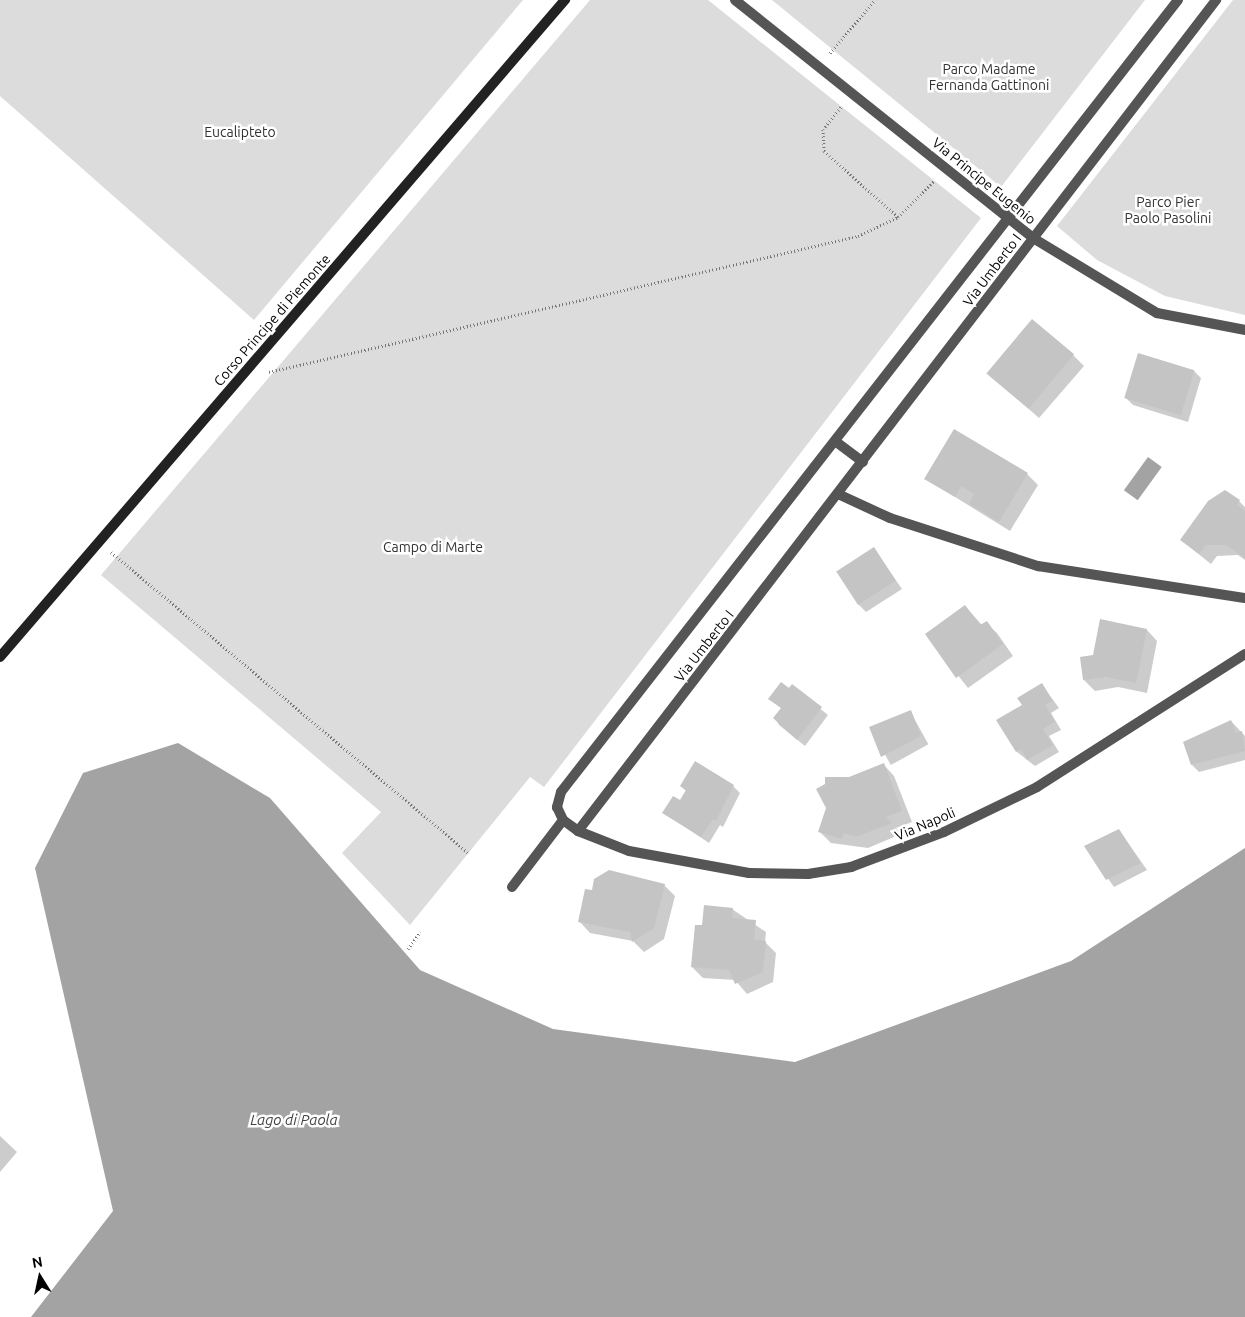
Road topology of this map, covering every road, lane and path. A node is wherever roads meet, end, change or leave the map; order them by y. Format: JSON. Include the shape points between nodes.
{"nodes":[{"id":1,"x":564,"y":0,"type":"edge"},
{"id":2,"x":735,"y":0,"type":"edge"},
{"id":3,"x":875,"y":0,"type":"edge"},
{"id":4,"x":1178,"y":0,"type":"edge"},
{"id":5,"x":1216,"y":0,"type":"edge"},
{"id":6,"x":819,"y":67,"type":"junction"},
{"id":7,"x":852,"y":93,"type":"junction"},
{"id":8,"x":947,"y":168,"type":"junction"},
{"id":9,"x":898,"y":217,"type":"junction"},
{"id":10,"x":1008,"y":219,"type":"junction"},
{"id":11,"x":1033,"y":238,"type":"junction"},
{"id":12,"x":1245,"y":330,"type":"edge"},
{"id":13,"x":239,"y":379,"type":"junction"},
{"id":14,"x":835,"y":441,"type":"junction"},
{"id":15,"x":863,"y":462,"type":"junction"},
{"id":16,"x":838,"y":494,"type":"junction"},
{"id":17,"x":100,"y":542,"type":"junction"},
{"id":18,"x":1245,"y":598,"type":"edge"},
{"id":19,"x":1245,"y":654,"type":"edge"},
{"id":20,"x":0,"y":657,"type":"edge"},
{"id":21,"x":563,"y":820,"type":"junction"},
{"id":22,"x":578,"y":831,"type":"junction"},
{"id":23,"x":468,"y":853,"type":"dead end"},
{"id":24,"x":512,"y":887,"type":"dead end"},
{"id":25,"x":420,"y":932,"type":"dead end"},
{"id":26,"x":408,"y":949,"type":"dead end"}],
"edges":[{"from":1,"to":13,"type":"street","name":"Corso Principe di Piemonte"},
{"from":2,"to":6,"type":"street","name":"Via Principe Eugenio"},
{"from":3,"to":6,"type":"path"},
{"from":4,"to":10,"type":"street","name":"Via Umberto I"},
{"from":5,"to":11,"type":"street","name":"Via Umberto I"},
{"from":6,"to":7,"type":"street","name":"Via Principe Eugenio"},
{"from":7,"to":8,"type":"street","name":"Via Principe Eugenio"},
{"from":7,"to":9,"type":"path","via":[[823,129],[824,151]]},
{"from":8,"to":9,"type":"path"},
{"from":8,"to":10,"type":"street","name":"Via Principe Eugenio"},
{"from":9,"to":13,"type":"path","via":[[858,236]]},
{"from":10,"to":11,"type":"street","name":"Via Principe Eugenio"},
{"from":10,"to":14,"type":"street","name":"Via Umberto I"},
{"from":11,"to":12,"type":"street","name":"Via Principe Eugenio","via":[[1157,313]]},
{"from":11,"to":15,"type":"street","name":"Via Umberto I"},
{"from":13,"to":17,"type":"street","name":"Corso Principe di Piemonte"},
{"from":14,"to":15,"type":"street"},
{"from":14,"to":21,"type":"street","name":"Via Umberto I","via":[[561,792],[557,807]]},
{"from":15,"to":16,"type":"street","name":"Via Umberto I"},
{"from":16,"to":18,"type":"street","via":[[890,518],[1038,566]]},
{"from":16,"to":22,"type":"street","name":"Via Umberto I"},
{"from":17,"to":20,"type":"street","name":"Corso Principe di Piemonte"},
{"from":17,"to":23,"type":"path"},
{"from":19,"to":22,"type":"street","name":"Via Napoli","via":[[1029,791],[944,832],[851,867],[808,874],[749,873],[629,851]]},
{"from":21,"to":22,"type":"street"},
{"from":21,"to":24,"type":"street"},
{"from":25,"to":26,"type":"path"}]}
